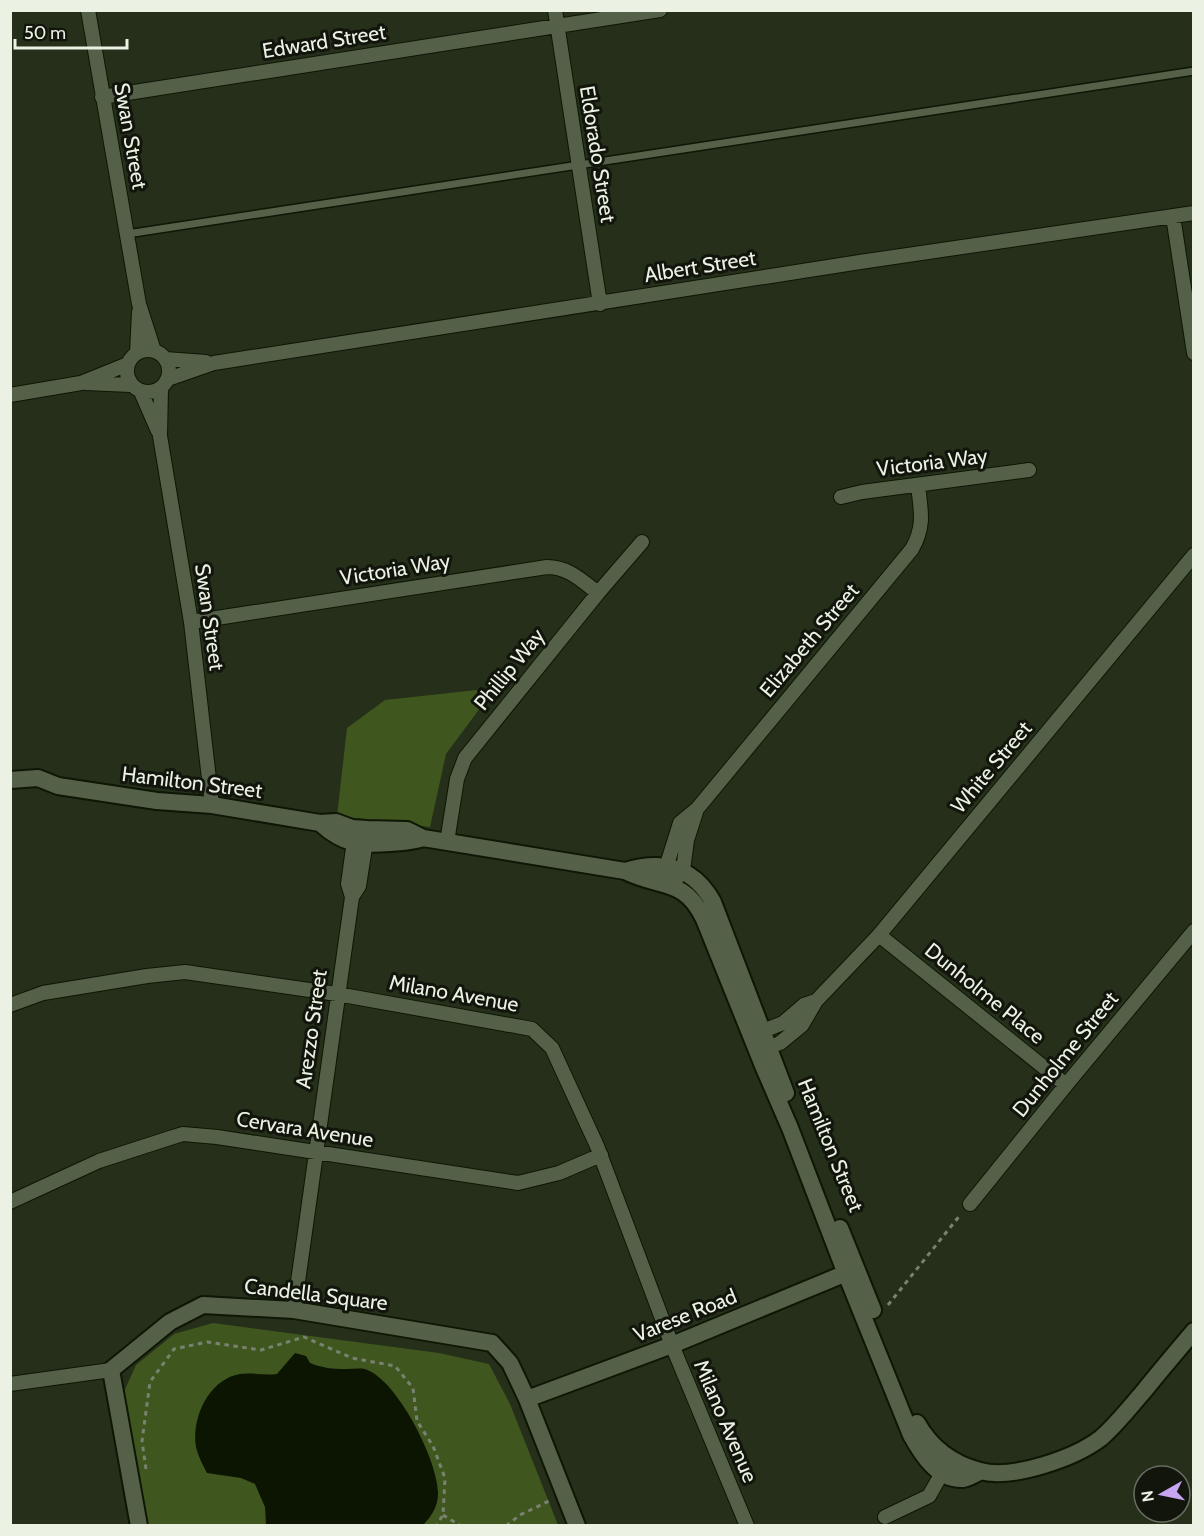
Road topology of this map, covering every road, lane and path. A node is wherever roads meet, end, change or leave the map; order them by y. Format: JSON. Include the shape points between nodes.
{"nodes":[{"id":1,"x":88,"y":10,"type":"edge"},
{"id":2,"x":555,"y":10,"type":"edge"},
{"id":3,"x":660,"y":10,"type":"edge"},
{"id":4,"x":558,"y":26,"type":"junction"},
{"id":5,"x":1194,"y":71,"type":"edge"},
{"id":6,"x":102,"y":97,"type":"junction"},
{"id":7,"x":578,"y":166,"type":"junction"},
{"id":8,"x":1194,"y":213,"type":"edge"},
{"id":9,"x":1173,"y":216,"type":"junction"},
{"id":10,"x":127,"y":234,"type":"junction"},
{"id":11,"x":139,"y":304,"type":"junction"},
{"id":12,"x":600,"y":304,"type":"junction"},
{"id":13,"x":1194,"y":353,"type":"edge"},
{"id":14,"x":160,"y":355,"type":"junction"},
{"id":15,"x":132,"y":359,"type":"junction"},
{"id":16,"x":214,"y":363,"type":"junction"},
{"id":17,"x":81,"y":383,"type":"junction"},
{"id":18,"x":164,"y":383,"type":"junction"},
{"id":19,"x":136,"y":388,"type":"junction"},
{"id":20,"x":10,"y":395,"type":"edge"},
{"id":21,"x":160,"y":436,"type":"junction"},
{"id":22,"x":1029,"y":470,"type":"dead end"},
{"id":23,"x":918,"y":486,"type":"junction"},
{"id":24,"x":841,"y":497,"type":"dead end"},
{"id":25,"x":642,"y":542,"type":"dead end"},
{"id":26,"x":1194,"y":555,"type":"edge"},
{"id":27,"x":598,"y":593,"type":"junction"},
{"id":28,"x":191,"y":622,"type":"junction"},
{"id":29,"x":10,"y":780,"type":"edge"},
{"id":30,"x":58,"y":786,"type":"junction"},
{"id":31,"x":10,"y":792,"type":"edge"},
{"id":32,"x":212,"y":805,"type":"junction"},
{"id":33,"x":361,"y":836,"type":"junction"},
{"id":34,"x":447,"y":842,"type":"junction"},
{"id":35,"x":670,"y":876,"type":"junction"},
{"id":36,"x":1194,"y":932,"type":"edge"},
{"id":37,"x":879,"y":935,"type":"junction"},
{"id":38,"x":337,"y":994,"type":"junction"},
{"id":39,"x":10,"y":1005,"type":"edge"},
{"id":40,"x":760,"y":1041,"type":"junction"},
{"id":41,"x":1066,"y":1085,"type":"junction"},
{"id":42,"x":315,"y":1152,"type":"junction"},
{"id":43,"x":600,"y":1155,"type":"junction"},
{"id":44,"x":10,"y":1202,"type":"edge"},
{"id":45,"x":970,"y":1204,"type":"joint"},
{"id":46,"x":851,"y":1271,"type":"junction"},
{"id":47,"x":885,"y":1305,"type":"dead end"},
{"id":48,"x":294,"y":1310,"type":"junction"},
{"id":49,"x":1194,"y":1331,"type":"edge"},
{"id":50,"x":672,"y":1346,"type":"junction"},
{"id":51,"x":111,"y":1370,"type":"junction"},
{"id":52,"x":10,"y":1384,"type":"edge"},
{"id":53,"x":527,"y":1399,"type":"junction"},
{"id":54,"x":946,"y":1466,"type":"junction"},
{"id":55,"x":147,"y":1472,"type":"dead end"},
{"id":56,"x":549,"y":1501,"type":"dead end"},
{"id":57,"x":443,"y":1515,"type":"junction"},
{"id":58,"x":885,"y":1517,"type":"dead end"},
{"id":59,"x":139,"y":1526,"type":"edge"},
{"id":60,"x":436,"y":1526,"type":"edge"},
{"id":61,"x":461,"y":1526,"type":"edge"},
{"id":62,"x":506,"y":1526,"type":"edge"},
{"id":63,"x":577,"y":1526,"type":"edge"},
{"id":64,"x":747,"y":1526,"type":"edge"}],
"edges":[{"from":1,"to":6,"type":"street","name":"Swan Street"},
{"from":2,"to":4,"type":"street","name":"Eldorado Street"},
{"from":3,"to":4,"type":"street","name":"Edward Street"},
{"from":4,"to":6,"type":"street","name":"Edward Street"},
{"from":4,"to":7,"type":"street","name":"Eldorado Street"},
{"from":5,"to":7,"type":"lane"},
{"from":6,"to":10,"type":"street","name":"Swan Street"},
{"from":7,"to":10,"type":"lane"},
{"from":7,"to":12,"type":"street","name":"Eldorado Street"},
{"from":8,"to":9,"type":"street","name":"Albert Street"},
{"from":9,"to":12,"type":"street","name":"Albert Street"},
{"from":9,"to":13,"type":"street"},
{"from":10,"to":11,"type":"street","name":"Swan Street"},
{"from":11,"to":14,"type":"street","name":"Swan Street"},
{"from":11,"to":15,"type":"street","name":"Swan Street"},
{"from":12,"to":16,"type":"street","name":"Albert Street"},
{"from":14,"to":15,"type":"street","via":[[145,350]]},
{"from":14,"to":16,"type":"street","name":"Albert Street"},
{"from":14,"to":18,"type":"street","via":[[169,370]]},
{"from":15,"to":17,"type":"street"},
{"from":15,"to":19,"type":"street","via":[[127,377]]},
{"from":16,"to":18,"type":"street","name":"Albert Street"},
{"from":17,"to":19,"type":"street"},
{"from":17,"to":20,"type":"street"},
{"from":18,"to":19,"type":"street","via":[[151,393]]},
{"from":18,"to":21,"type":"street","name":"Swan Street"},
{"from":19,"to":21,"type":"street","name":"Swan Street"},
{"from":21,"to":28,"type":"street","name":"Swan Street"},
{"from":22,"to":23,"type":"street","name":"Victoria Way"},
{"from":23,"to":24,"type":"street","name":"Victoria Way"},
{"from":23,"to":35,"type":"street","name":"Elizabeth Street","via":[[922,522],[912,549],[697,809],[680,823]]},
{"from":25,"to":27,"type":"street","name":"Phillip Way"},
{"from":26,"to":37,"type":"street","name":"White Street"},
{"from":27,"to":28,"type":"street","name":"Victoria Way","via":[[571,572],[547,567]]},
{"from":27,"to":34,"type":"street","name":"Phillip Way","via":[[465,758],[457,779]]},
{"from":28,"to":32,"type":"street","name":"Swan Street"},
{"from":29,"to":30,"type":"street","name":"Hamilton Street","via":[[38,778]]},
{"from":30,"to":31,"type":"street","name":"Hamilton Street"},
{"from":30,"to":32,"type":"street","name":"Hamilton Street"},
{"from":32,"to":33,"type":"street","name":"Hamilton Street","via":[[320,823],[336,822]]},
{"from":33,"to":34,"type":"street","name":"Hamilton Street","via":[[407,830],[423,838]]},
{"from":33,"to":38,"type":"street","name":"Arezzo Street","via":[[359,886],[352,897]]},
{"from":34,"to":35,"type":"street","name":"Hamilton Street","via":[[624,871],[640,867]]},
{"from":35,"to":40,"type":"street","name":"Hamilton Street","via":[[699,881],[713,902]]},
{"from":36,"to":41,"type":"street","name":"Dunholme Street"},
{"from":37,"to":40,"type":"street","name":"White Street","via":[[816,1001],[804,1005]]},
{"from":37,"to":41,"type":"street","name":"Dunholme Place"},
{"from":38,"to":39,"type":"street","name":"Milano Avenue","via":[[172,972],[44,993]]},
{"from":38,"to":42,"type":"street","name":"Arezzo Street"},
{"from":38,"to":43,"type":"street","name":"Milano Avenue","via":[[532,1029],[552,1048]]},
{"from":40,"to":46,"type":"street","name":"Hamilton Street"},
{"from":41,"to":45,"type":"street","name":"Dunholme Street"},
{"from":42,"to":43,"type":"street","name":"Cervara Avenue","via":[[518,1183],[559,1173]]},
{"from":42,"to":44,"type":"street","name":"Cervara Avenue","via":[[183,1134],[99,1161]]},
{"from":42,"to":48,"type":"street","name":"Arezzo Street"},
{"from":43,"to":50,"type":"street","name":"Milano Avenue"},
{"from":45,"to":47,"type":"path"},
{"from":46,"to":50,"type":"street","name":"Varese Road"},
{"from":46,"to":54,"type":"street","name":"Hamilton Street","via":[[892,1373],[926,1439]]},
{"from":48,"to":51,"type":"street","name":"Candella Square","via":[[203,1305],[170,1322]]},
{"from":48,"to":53,"type":"street","name":"Candella Square","via":[[492,1343],[510,1363]]},
{"from":49,"to":54,"type":"street","name":"Hamilton Street","via":[[1121,1419],[1100,1438],[1063,1458],[1032,1468],[981,1472]]},
{"from":50,"to":53,"type":"street","name":"Varese Road"},
{"from":50,"to":64,"type":"street","name":"Milano Avenue"},
{"from":51,"to":52,"type":"street"},
{"from":51,"to":59,"type":"street"},
{"from":53,"to":63,"type":"street","name":"Candella Square"},
{"from":54,"to":58,"type":"street","via":[[928,1496]]},
{"from":55,"to":57,"type":"path","via":[[142,1441],[150,1382],[174,1349],[207,1342],[261,1350],[304,1337],[352,1358],[395,1366],[413,1388],[417,1421],[433,1446],[445,1478]]},
{"from":56,"to":62,"type":"path"},
{"from":57,"to":60,"type":"path"},
{"from":57,"to":61,"type":"path"}]}
